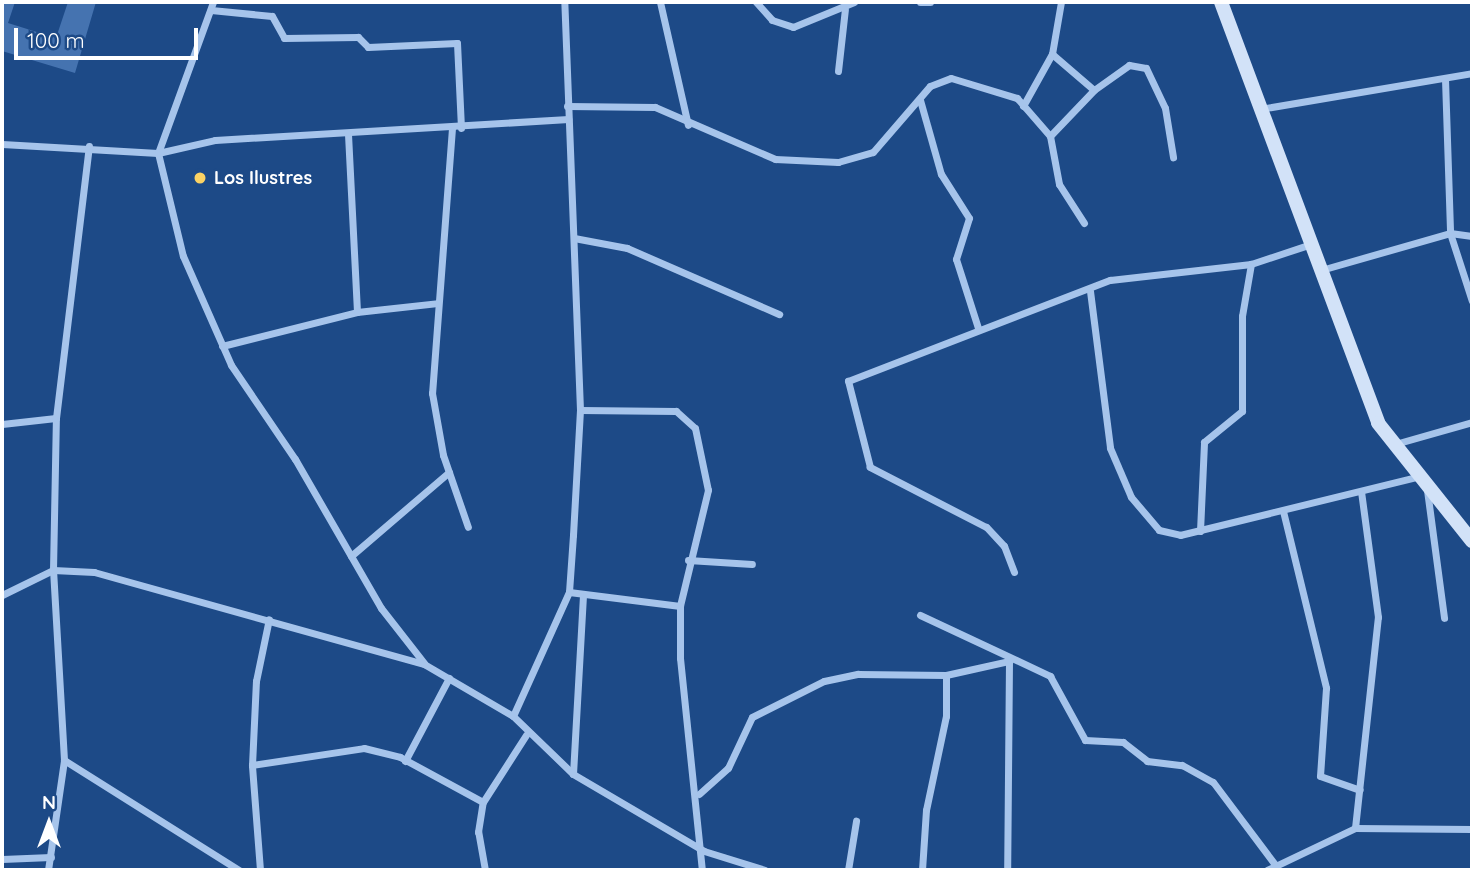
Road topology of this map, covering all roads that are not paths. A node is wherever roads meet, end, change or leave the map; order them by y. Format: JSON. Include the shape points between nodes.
{"nodes":[{"id":1,"x":564,"y":2,"type":"edge"},
{"id":2,"x":660,"y":2,"type":"edge"},
{"id":3,"x":755,"y":2,"type":"edge"},
{"id":4,"x":854,"y":2,"type":"edge"},
{"id":5,"x":920,"y":2,"type":"edge"},
{"id":6,"x":930,"y":2,"type":"edge"},
{"id":7,"x":1061,"y":2,"type":"edge"},
{"id":8,"x":1221,"y":2,"type":"edge"},
{"id":9,"x":212,"y":6,"type":"edge"},
{"id":10,"x":845,"y":9,"type":"junction"},
{"id":11,"x":1052,"y":54,"type":"junction"},
{"id":12,"x":838,"y":71,"type":"dead end"},
{"id":13,"x":1472,"y":73,"type":"edge"},
{"id":14,"x":1445,"y":79,"type":"junction"},
{"id":15,"x":1094,"y":89,"type":"junction"},
{"id":16,"x":920,"y":100,"type":"junction"},
{"id":17,"x":568,"y":106,"type":"junction"},
{"id":18,"x":1023,"y":106,"type":"junction"},
{"id":19,"x":1259,"y":109,"type":"junction"},
{"id":20,"x":569,"y":119,"type":"junction"},
{"id":21,"x":688,"y":125,"type":"junction"},
{"id":22,"x":452,"y":128,"type":"junction"},
{"id":23,"x":461,"y":128,"type":"junction"},
{"id":24,"x":348,"y":134,"type":"junction"},
{"id":25,"x":1050,"y":136,"type":"junction"},
{"id":26,"x":2,"y":144,"type":"edge"},
{"id":27,"x":89,"y":146,"type":"junction"},
{"id":28,"x":158,"y":153,"type":"junction"},
{"id":29,"x":1173,"y":158,"type":"dead end"},
{"id":30,"x":1084,"y":223,"type":"dead end"},
{"id":31,"x":1450,"y":233,"type":"junction"},
{"id":32,"x":1472,"y":236,"type":"edge"},
{"id":33,"x":574,"y":238,"type":"junction"},
{"id":34,"x":1308,"y":246,"type":"junction"},
{"id":35,"x":1251,"y":264,"type":"junction"},
{"id":36,"x":1318,"y":271,"type":"junction"},
{"id":37,"x":1090,"y":292,"type":"junction"},
{"id":38,"x":1472,"y":301,"type":"edge"},
{"id":39,"x":438,"y":303,"type":"junction"},
{"id":40,"x":357,"y":312,"type":"junction"},
{"id":41,"x":779,"y":314,"type":"dead end"},
{"id":42,"x":978,"y":328,"type":"junction"},
{"id":43,"x":222,"y":346,"type":"junction"},
{"id":44,"x":580,"y":410,"type":"junction"},
{"id":45,"x":56,"y":418,"type":"junction"},
{"id":46,"x":1472,"y":422,"type":"edge"},
{"id":47,"x":2,"y":424,"type":"edge"},
{"id":48,"x":1392,"y":445,"type":"junction"},
{"id":49,"x":449,"y":472,"type":"junction"},
{"id":50,"x":1417,"y":477,"type":"junction"},
{"id":51,"x":1427,"y":490,"type":"junction"},
{"id":52,"x":1361,"y":492,"type":"junction"},
{"id":53,"x":1283,"y":511,"type":"junction"},
{"id":54,"x":468,"y":527,"type":"dead end"},
{"id":55,"x":1200,"y":531,"type":"junction"},
{"id":56,"x":1472,"y":541,"type":"edge"},
{"id":57,"x":351,"y":556,"type":"junction"},
{"id":58,"x":688,"y":560,"type":"junction"},
{"id":59,"x":752,"y":565,"type":"dead end"},
{"id":60,"x":53,"y":569,"type":"junction"},
{"id":61,"x":1014,"y":572,"type":"dead end"},
{"id":62,"x":569,"y":592,"type":"junction"},
{"id":63,"x":2,"y":595,"type":"edge"},
{"id":64,"x":583,"y":597,"type":"junction"},
{"id":65,"x":680,"y":606,"type":"junction"},
{"id":66,"x":920,"y":615,"type":"dead end"},
{"id":67,"x":1444,"y":618,"type":"dead end"},
{"id":68,"x":269,"y":619,"type":"junction"},
{"id":69,"x":1009,"y":661,"type":"junction"},
{"id":70,"x":424,"y":664,"type":"junction"},
{"id":71,"x":946,"y":675,"type":"junction"},
{"id":72,"x":449,"y":678,"type":"junction"},
{"id":73,"x":513,"y":716,"type":"junction"},
{"id":74,"x":526,"y":735,"type":"junction"},
{"id":75,"x":64,"y":760,"type":"junction"},
{"id":76,"x":405,"y":761,"type":"junction"},
{"id":77,"x":251,"y":765,"type":"junction"},
{"id":78,"x":572,"y":774,"type":"junction"},
{"id":79,"x":1360,"y":790,"type":"junction"},
{"id":80,"x":698,"y":794,"type":"junction"},
{"id":81,"x":483,"y":802,"type":"junction"},
{"id":82,"x":856,"y":821,"type":"dead end"},
{"id":83,"x":1355,"y":828,"type":"junction"},
{"id":84,"x":1472,"y":829,"type":"edge"},
{"id":85,"x":704,"y":851,"type":"junction"},
{"id":86,"x":51,"y":857,"type":"junction"},
{"id":87,"x":2,"y":859,"type":"edge"},
{"id":88,"x":1276,"y":866,"type":"junction"},
{"id":89,"x":48,"y":870,"type":"edge"},
{"id":90,"x":239,"y":870,"type":"edge"},
{"id":91,"x":260,"y":870,"type":"edge"},
{"id":92,"x":485,"y":870,"type":"edge"},
{"id":93,"x":702,"y":870,"type":"edge"},
{"id":94,"x":765,"y":870,"type":"edge"},
{"id":95,"x":848,"y":870,"type":"edge"},
{"id":96,"x":922,"y":870,"type":"edge"},
{"id":97,"x":1007,"y":870,"type":"edge"},
{"id":98,"x":1267,"y":870,"type":"edge"}],
"edges":[{"from":1,"to":17,"type":"street"},
{"from":2,"to":21,"type":"street"},
{"from":3,"to":10,"type":"street","via":[[772,20],[793,27]]},
{"from":4,"to":10,"type":"street"},
{"from":5,"to":6,"type":"street"},
{"from":7,"to":11,"type":"street"},
{"from":8,"to":19,"type":"street"},
{"from":9,"to":23,"type":"street","via":[[272,16],[284,38],[358,37],[368,47],[457,43]]},
{"from":9,"to":28,"type":"street"},
{"from":10,"to":12,"type":"street"},
{"from":11,"to":15,"type":"street"},
{"from":11,"to":18,"type":"street"},
{"from":13,"to":14,"type":"street"},
{"from":14,"to":19,"type":"street"},
{"from":14,"to":31,"type":"street"},
{"from":15,"to":25,"type":"street"},
{"from":15,"to":29,"type":"street","via":[[1129,65],[1146,68],[1165,108]]},
{"from":16,"to":18,"type":"street","via":[[930,86],[951,78],[972,79]]},
{"from":16,"to":21,"type":"street","via":[[873,152],[838,162],[775,159]]},
{"from":16,"to":42,"type":"street","via":[[941,174],[969,218],[956,259]]},
{"from":17,"to":20,"type":"street"},
{"from":17,"to":21,"type":"street","via":[[655,107]]},
{"from":18,"to":25,"type":"street"},
{"from":19,"to":34,"type":"street"},
{"from":20,"to":23,"type":"street"},
{"from":20,"to":33,"type":"street"},
{"from":22,"to":23,"type":"street"},
{"from":22,"to":24,"type":"street"},
{"from":22,"to":39,"type":"street"},
{"from":24,"to":28,"type":"street","via":[[215,140]]},
{"from":24,"to":40,"type":"street"},
{"from":25,"to":30,"type":"street","via":[[1059,184]]},
{"from":26,"to":27,"type":"street"},
{"from":27,"to":28,"type":"street"},
{"from":27,"to":45,"type":"street"},
{"from":28,"to":43,"type":"street","via":[[183,256]]},
{"from":31,"to":32,"type":"street"},
{"from":31,"to":36,"type":"street"},
{"from":31,"to":38,"type":"street"},
{"from":33,"to":41,"type":"street","via":[[628,248]]},
{"from":33,"to":44,"type":"street"},
{"from":34,"to":35,"type":"street"},
{"from":34,"to":36,"type":"street"},
{"from":35,"to":37,"type":"street","via":[[1134,274]]},
{"from":35,"to":55,"type":"street","via":[[1242,316],[1244,401],[1242,411],[1204,442]]},
{"from":36,"to":48,"type":"street"},
{"from":37,"to":42,"type":"street"},
{"from":37,"to":55,"type":"street","via":[[1110,448],[1131,497],[1159,530]]},
{"from":39,"to":40,"type":"street"},
{"from":39,"to":49,"type":"street","via":[[432,393]]},
{"from":40,"to":43,"type":"street"},
{"from":42,"to":61,"type":"street","via":[[848,381],[846,388],[870,467],[986,527],[1004,546]]},
{"from":43,"to":57,"type":"street"},
{"from":44,"to":58,"type":"street","via":[[676,411],[695,428],[708,490]]},
{"from":44,"to":62,"type":"street"},
{"from":45,"to":47,"type":"street"},
{"from":45,"to":60,"type":"street"},
{"from":46,"to":48,"type":"street"},
{"from":48,"to":50,"type":"street"},
{"from":49,"to":54,"type":"street"},
{"from":49,"to":57,"type":"street"},
{"from":50,"to":51,"type":"street"},
{"from":50,"to":52,"type":"street"},
{"from":51,"to":56,"type":"street"},
{"from":51,"to":67,"type":"street"},
{"from":52,"to":53,"type":"street"},
{"from":52,"to":79,"type":"street","via":[[1378,617]]},
{"from":53,"to":55,"type":"street"},
{"from":53,"to":79,"type":"street","via":[[1326,688],[1320,776]]},
{"from":57,"to":70,"type":"street"},
{"from":58,"to":59,"type":"street"},
{"from":58,"to":65,"type":"street"},
{"from":60,"to":63,"type":"street"},
{"from":60,"to":68,"type":"street","via":[[143,583]]},
{"from":60,"to":75,"type":"street"},
{"from":62,"to":64,"type":"street"},
{"from":62,"to":73,"type":"street"},
{"from":64,"to":65,"type":"street"},
{"from":64,"to":78,"type":"street"},
{"from":65,"to":80,"type":"street","via":[[680,675]]},
{"from":66,"to":69,"type":"street"},
{"from":68,"to":70,"type":"street"},
{"from":68,"to":77,"type":"street","via":[[256,681]]},
{"from":69,"to":71,"type":"street"},
{"from":69,"to":88,"type":"street","via":[[1050,676],[1085,740],[1123,742],[1147,761],[1182,765],[1213,782]]},
{"from":69,"to":97,"type":"street"},
{"from":70,"to":72,"type":"street"},
{"from":71,"to":80,"type":"street","via":[[840,676],[758,712],[728,768]]},
{"from":71,"to":96,"type":"street","via":[[946,716],[926,810]]},
{"from":72,"to":73,"type":"street"},
{"from":72,"to":76,"type":"street"},
{"from":73,"to":74,"type":"street"},
{"from":74,"to":78,"type":"street"},
{"from":74,"to":81,"type":"street"},
{"from":75,"to":86,"type":"street"},
{"from":75,"to":90,"type":"street"},
{"from":76,"to":77,"type":"street","via":[[365,748]]},
{"from":76,"to":81,"type":"street"},
{"from":77,"to":91,"type":"street"},
{"from":78,"to":85,"type":"street"},
{"from":79,"to":83,"type":"street"},
{"from":80,"to":85,"type":"street"},
{"from":81,"to":92,"type":"street","via":[[478,832]]},
{"from":82,"to":95,"type":"street"},
{"from":83,"to":84,"type":"street"},
{"from":83,"to":88,"type":"street"},
{"from":85,"to":93,"type":"street"},
{"from":85,"to":94,"type":"street"},
{"from":86,"to":87,"type":"street"},
{"from":86,"to":89,"type":"street"},
{"from":88,"to":98,"type":"street"}]}
